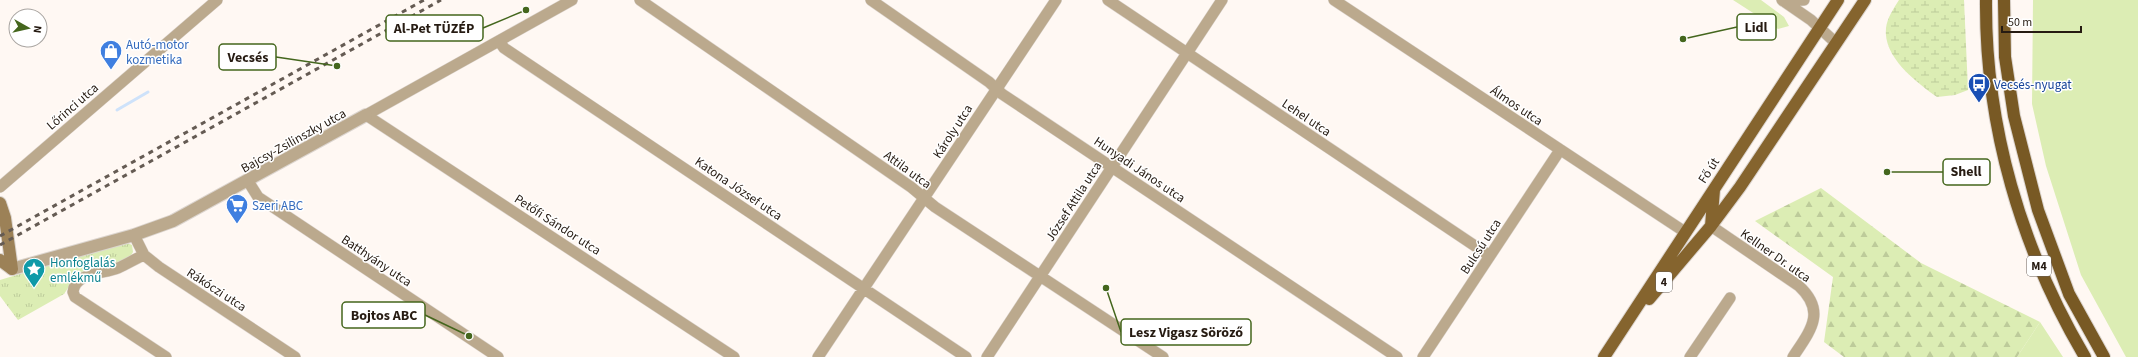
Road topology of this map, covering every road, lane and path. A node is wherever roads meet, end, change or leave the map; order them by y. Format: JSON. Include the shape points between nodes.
{"nodes":[{"id":1,"x":217,"y":0,"type":"edge"},
{"id":2,"x":572,"y":0,"type":"edge"},
{"id":3,"x":640,"y":0,"type":"edge"},
{"id":4,"x":871,"y":0,"type":"edge"},
{"id":5,"x":1056,"y":0,"type":"edge"},
{"id":6,"x":1108,"y":0,"type":"edge"},
{"id":7,"x":1222,"y":0,"type":"edge"},
{"id":8,"x":1334,"y":0,"type":"edge"},
{"id":9,"x":1783,"y":0,"type":"edge"},
{"id":10,"x":1804,"y":0,"type":"edge"},
{"id":11,"x":1838,"y":0,"type":"edge"},
{"id":12,"x":1865,"y":0,"type":"edge"},
{"id":13,"x":1986,"y":0,"type":"edge"},
{"id":14,"x":2004,"y":0,"type":"edge"},
{"id":15,"x":1819,"y":28,"type":"junction"},
{"id":16,"x":498,"y":41,"type":"junction"},
{"id":17,"x":1836,"y":43,"type":"junction"},
{"id":18,"x":1186,"y":54,"type":"junction"},
{"id":19,"x":996,"y":88,"type":"junction"},
{"id":20,"x":366,"y":115,"type":"junction"},
{"id":21,"x":1560,"y":150,"type":"junction"},
{"id":22,"x":1112,"y":167,"type":"junction"},
{"id":23,"x":248,"y":181,"type":"junction"},
{"id":24,"x":1715,"y":185,"type":"junction"},
{"id":25,"x":0,"y":187,"type":"edge"},
{"id":26,"x":925,"y":198,"type":"junction"},
{"id":27,"x":0,"y":203,"type":"edge"},
{"id":28,"x":1711,"y":226,"type":"junction"},
{"id":29,"x":1684,"y":232,"type":"junction"},
{"id":30,"x":134,"y":236,"type":"junction"},
{"id":31,"x":144,"y":255,"type":"junction"},
{"id":32,"x":1490,"y":256,"type":"junction"},
{"id":33,"x":0,"y":260,"type":"edge"},
{"id":34,"x":12,"y":269,"type":"junction"},
{"id":35,"x":0,"y":274,"type":"edge"},
{"id":36,"x":1041,"y":276,"type":"junction"},
{"id":37,"x":865,"y":288,"type":"junction"},
{"id":38,"x":1730,"y":298,"type":"dead end"},
{"id":39,"x":1616,"y":338,"type":"junction"},
{"id":40,"x":166,"y":357,"type":"edge"},
{"id":41,"x":295,"y":357,"type":"edge"},
{"id":42,"x":498,"y":357,"type":"edge"},
{"id":43,"x":734,"y":357,"type":"edge"},
{"id":44,"x":818,"y":357,"type":"edge"},
{"id":45,"x":966,"y":357,"type":"edge"},
{"id":46,"x":987,"y":357,"type":"edge"},
{"id":47,"x":1163,"y":357,"type":"edge"},
{"id":48,"x":1397,"y":357,"type":"edge"},
{"id":49,"x":1423,"y":357,"type":"edge"},
{"id":50,"x":1604,"y":357,"type":"edge"},
{"id":51,"x":1690,"y":357,"type":"edge"},
{"id":52,"x":1793,"y":357,"type":"edge"},
{"id":53,"x":2085,"y":357,"type":"edge"},
{"id":54,"x":2104,"y":357,"type":"edge"}],
"edges":[{"from":1,"to":25,"type":"street","name":"Lőrinci utca"},
{"from":2,"to":16,"type":"street","name":"Bajcsy-Zsilinszky utca"},
{"from":3,"to":26,"type":"street","name":"Attila utca"},
{"from":4,"to":19,"type":"street","name":"Hunyadi János utca"},
{"from":5,"to":19,"type":"street","name":"Károly utca"},
{"from":6,"to":18,"type":"street","name":"Lehel utca"},
{"from":7,"to":18,"type":"street","name":"József Attila utca"},
{"from":8,"to":21,"type":"street","name":"Álmos utca"},
{"from":9,"to":10,"type":"street"},
{"from":9,"to":15,"type":"street"},
{"from":11,"to":15,"type":"main road","name":"Fő út","number":"4"},
{"from":12,"to":17,"type":"main road","number":"4"},
{"from":13,"to":53,"type":"highway","number":"M4","via":[[1991,89],[2006,170],[2037,262],[2053,299]]},
{"from":14,"to":54,"type":"highway","number":"M4","via":[[2005,58],[2013,108],[2038,210],[2069,294]]},
{"from":15,"to":17,"type":"street"},
{"from":15,"to":24,"type":"main road","name":"Fő út","number":"4"},
{"from":16,"to":20,"type":"street","name":"Bajcsy-Zsilinszky utca"},
{"from":16,"to":37,"type":"street","name":"Katona József utca","via":[[504,48]]},
{"from":17,"to":28,"type":"main road","number":"4"},
{"from":18,"to":22,"type":"street","name":"József Attila utca"},
{"from":18,"to":32,"type":"street","name":"Lehel utca"},
{"from":19,"to":22,"type":"street","name":"Hunyadi János utca"},
{"from":19,"to":26,"type":"street","name":"Károly utca"},
{"from":20,"to":23,"type":"street","name":"Bajcsy-Zsilinszky utca"},
{"from":20,"to":43,"type":"street","name":"Petőfi Sándor utca"},
{"from":21,"to":29,"type":"street","name":"Álmos utca"},
{"from":21,"to":32,"type":"street","name":"Bulcsú utca"},
{"from":22,"to":36,"type":"street","name":"József Attila utca"},
{"from":22,"to":48,"type":"street","name":"Hunyadi János utca"},
{"from":23,"to":30,"type":"street","name":"Bajcsy-Zsilinszky utca","via":[[173,221]]},
{"from":23,"to":42,"type":"street","name":"Batthyány utca","via":[[258,197]]},
{"from":24,"to":28,"type":"main road"},
{"from":24,"to":29,"type":"main road","name":"Fő út","number":"4"},
{"from":26,"to":36,"type":"street","name":"Attila utca"},
{"from":26,"to":37,"type":"street","name":"Károly utca"},
{"from":27,"to":34,"type":"main road","via":[[5,218]]},
{"from":28,"to":39,"type":"main road","number":"4"},
{"from":28,"to":52,"type":"street","name":"Kellner Dr. utca","via":[[1809,295],[1813,305],[1812,328]]},
{"from":29,"to":39,"type":"main road","name":"Fő út","number":"4"},
{"from":30,"to":31,"type":"street","name":"Rákóczi utca"},
{"from":30,"to":34,"type":"street","name":"Bajcsy-Zsilinszky utca"},
{"from":31,"to":40,"type":"street","via":[[118,268],[82,279],[73,289],[75,297]]},
{"from":31,"to":41,"type":"street","name":"Rákóczi utca","via":[[188,288]]},
{"from":32,"to":49,"type":"street","name":"Bulcsú utca"},
{"from":33,"to":34,"type":"main road"},
{"from":34,"to":35,"type":"main road"},
{"from":36,"to":46,"type":"street","name":"József Attila utca"},
{"from":36,"to":47,"type":"street","name":"Attila utca"},
{"from":37,"to":44,"type":"street","name":"Károly utca"},
{"from":37,"to":45,"type":"street","name":"Katona József utca"},
{"from":38,"to":51,"type":"street"},
{"from":39,"to":50,"type":"main road","name":"Fő út","number":"4"}]}
